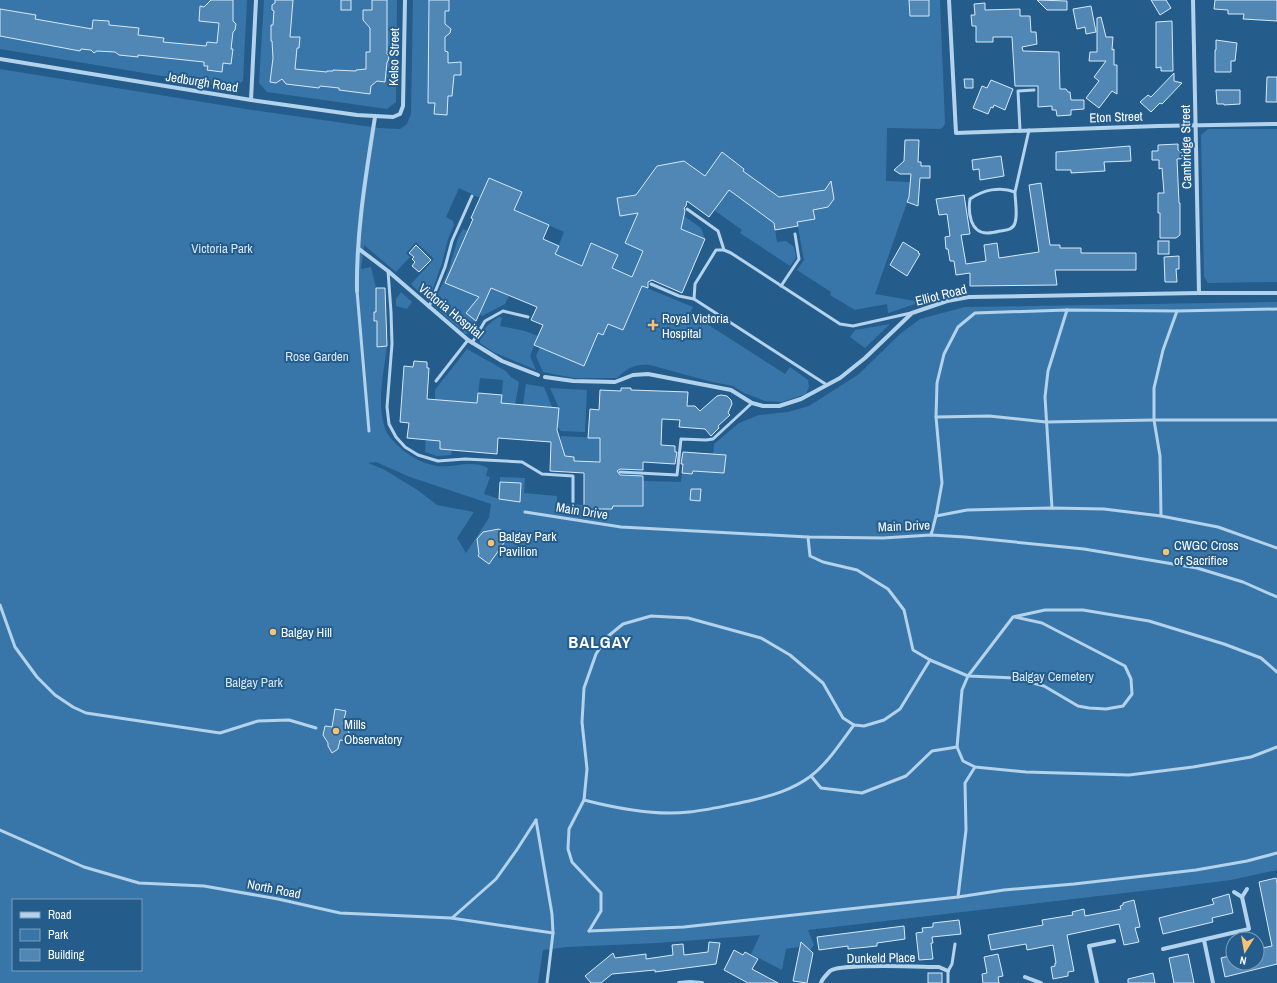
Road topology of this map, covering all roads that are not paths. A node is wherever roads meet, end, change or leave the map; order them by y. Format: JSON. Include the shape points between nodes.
{"nodes":[{"id":1,"x":256,"y":0,"type":"edge"},
{"id":2,"x":405,"y":0,"type":"edge"},
{"id":3,"x":949,"y":0,"type":"edge"},
{"id":4,"x":1193,"y":0,"type":"edge"},
{"id":5,"x":0,"y":59,"type":"edge"},
{"id":6,"x":1034,"y":90,"type":"dead end"},
{"id":7,"x":251,"y":100,"type":"junction"},
{"id":8,"x":400,"y":114,"type":"joint"},
{"id":9,"x":375,"y":117,"type":"junction"},
{"id":10,"x":1277,"y":124,"type":"edge"},
{"id":11,"x":1196,"y":125,"type":"junction"},
{"id":12,"x":1020,"y":130,"type":"junction"},
{"id":13,"x":1029,"y":130,"type":"junction"},
{"id":14,"x":1014,"y":192,"type":"junction"},
{"id":15,"x":472,"y":196,"type":"dead end"},
{"id":16,"x":687,"y":209,"type":"dead end"},
{"id":17,"x":795,"y":234,"type":"dead end"},
{"id":18,"x":359,"y":249,"type":"junction"},
{"id":19,"x":724,"y":250,"type":"junction"},
{"id":20,"x":388,"y":271,"type":"junction"},
{"id":21,"x":651,"y":284,"type":"dead end"},
{"id":22,"x":781,"y":286,"type":"junction"},
{"id":23,"x":357,"y":291,"type":"joint"},
{"id":24,"x":1199,"y":293,"type":"junction"},
{"id":25,"x":1277,"y":293,"type":"edge"},
{"id":26,"x":694,"y":299,"type":"junction"},
{"id":27,"x":429,"y":307,"type":"junction"},
{"id":28,"x":1277,"y":309,"type":"edge"},
{"id":29,"x":1067,"y":310,"type":"junction"},
{"id":30,"x":1177,"y":311,"type":"junction"},
{"id":31,"x":912,"y":313,"type":"junction"},
{"id":32,"x":528,"y":317,"type":"dead end"},
{"id":33,"x":468,"y":340,"type":"junction"},
{"id":34,"x":472,"y":343,"type":"junction"},
{"id":35,"x":538,"y":375,"type":"dead end"},
{"id":36,"x":545,"y":377,"type":"dead end"},
{"id":37,"x":436,"y":381,"type":"dead end"},
{"id":38,"x":827,"y":385,"type":"junction"},
{"id":39,"x":752,"y":403,"type":"junction"},
{"id":40,"x":936,"y":417,"type":"junction"},
{"id":41,"x":1154,"y":420,"type":"junction"},
{"id":42,"x":1277,"y":420,"type":"edge"},
{"id":43,"x":1046,"y":422,"type":"junction"},
{"id":44,"x":369,"y":431,"type":"dead end"},
{"id":45,"x":620,"y":472,"type":"dead end"},
{"id":46,"x":573,"y":502,"type":"dead end"},
{"id":47,"x":1052,"y":508,"type":"junction"},
{"id":48,"x":525,"y":512,"type":"dead end"},
{"id":49,"x":936,"y":516,"type":"junction"},
{"id":50,"x":1161,"y":516,"type":"junction"},
{"id":51,"x":931,"y":535,"type":"junction"},
{"id":52,"x":808,"y":537,"type":"junction"},
{"id":53,"x":1277,"y":548,"type":"edge"},
{"id":54,"x":1277,"y":597,"type":"edge"},
{"id":55,"x":0,"y":605,"type":"edge"},
{"id":56,"x":1013,"y":617,"type":"junction"},
{"id":57,"x":930,"y":660,"type":"junction"},
{"id":58,"x":1277,"y":672,"type":"edge"},
{"id":59,"x":968,"y":676,"type":"junction"},
{"id":60,"x":854,"y":725,"type":"junction"},
{"id":61,"x":316,"y":728,"type":"dead end"},
{"id":62,"x":957,"y":747,"type":"junction"},
{"id":63,"x":1277,"y":747,"type":"edge"},
{"id":64,"x":975,"y":767,"type":"junction"},
{"id":65,"x":811,"y":776,"type":"junction"},
{"id":66,"x":584,"y":800,"type":"junction"},
{"id":67,"x":0,"y":830,"type":"edge"},
{"id":68,"x":1277,"y":853,"type":"edge"},
{"id":69,"x":1247,"y":889,"type":"dead end"},
{"id":70,"x":1234,"y":892,"type":"dead end"},
{"id":71,"x":958,"y":897,"type":"junction"},
{"id":72,"x":1242,"y":897,"type":"junction"},
{"id":73,"x":451,"y":918,"type":"junction"},
{"id":74,"x":553,"y":933,"type":"junction"},
{"id":75,"x":1204,"y":940,"type":"junction"},
{"id":76,"x":1114,"y":942,"type":"dead end"},
{"id":77,"x":955,"y":944,"type":"dead end"},
{"id":78,"x":1163,"y":948,"type":"dead end"},
{"id":79,"x":948,"y":971,"type":"junction"},
{"id":80,"x":1025,"y":977,"type":"dead end"},
{"id":81,"x":547,"y":983,"type":"edge"},
{"id":82,"x":679,"y":983,"type":"edge"},
{"id":83,"x":702,"y":983,"type":"edge"},
{"id":84,"x":821,"y":983,"type":"edge"},
{"id":85,"x":948,"y":983,"type":"edge"},
{"id":86,"x":1041,"y":983,"type":"edge"},
{"id":87,"x":1097,"y":983,"type":"edge"},
{"id":88,"x":1213,"y":983,"type":"edge"}],
"edges":[{"from":1,"to":7,"type":"street"},
{"from":2,"to":8,"type":"street","name":"Kelso Street","via":[[403,106]]},
{"from":3,"to":12,"type":"street","name":"Eton Street","via":[[956,133]]},
{"from":4,"to":11,"type":"street","name":"Cambridge Street"},
{"from":5,"to":7,"type":"street","name":"Jedburgh Road"},
{"from":6,"to":12,"type":"lane","via":[[1018,91]]},
{"from":7,"to":9,"type":"street","name":"Jedburgh Road"},
{"from":8,"to":9,"type":"street","name":"Jedburgh Road","via":[[393,118]]},
{"from":9,"to":18,"type":"street","via":[[361,212]]},
{"from":10,"to":11,"type":"street","name":"Eton Street"},
{"from":11,"to":13,"type":"street","name":"Eton Street"},
{"from":11,"to":24,"type":"street","name":"Cambridge Street"},
{"from":12,"to":13,"type":"street","name":"Eton Street"},
{"from":13,"to":14,"type":"lane"},
{"from":14,"to":14,"type":"lane","via":[[999,189],[983,192],[970,200],[971,219],[980,232],[1010,230],[1015,224]]},
{"from":15,"to":27,"type":"lane","via":[[452,240],[445,267]]},
{"from":16,"to":19,"type":"lane","via":[[718,231]]},
{"from":17,"to":22,"type":"lane","via":[[799,259]]},
{"from":18,"to":20,"type":"street","name":"Victoria Hospital"},
{"from":18,"to":23,"type":"street"},
{"from":19,"to":22,"type":"lane"},
{"from":19,"to":26,"type":"lane","via":[[716,250],[706,266],[695,284]]},
{"from":20,"to":27,"type":"street","name":"Victoria Hospital"},
{"from":20,"to":46,"type":"lane","via":[[392,344],[387,407],[389,424],[396,437],[405,447],[418,455],[438,461],[522,462],[542,474],[573,476]]},
{"from":21,"to":26,"type":"lane"},
{"from":22,"to":31,"type":"lane","via":[[840,324],[852,326]]},
{"from":23,"to":44,"type":"lane"},
{"from":24,"to":25,"type":"street","name":"Elliot Road"},
{"from":24,"to":31,"type":"street","name":"Elliot Road","via":[[969,297]]},
{"from":26,"to":38,"type":"lane"},
{"from":27,"to":33,"type":"street","name":"Victoria Hospital"},
{"from":28,"to":30,"type":"lane"},
{"from":29,"to":30,"type":"lane"},
{"from":29,"to":40,"type":"lane","via":[[975,313],[958,327],[944,354],[937,383]]},
{"from":29,"to":43,"type":"lane","via":[[1048,371]]},
{"from":30,"to":41,"type":"lane","via":[[1163,350],[1154,388]]},
{"from":31,"to":38,"type":"street","name":"Elliot Road","via":[[865,358]]},
{"from":32,"to":34,"type":"lane","via":[[503,311],[485,321]]},
{"from":33,"to":34,"type":"street","name":"Victoria Hospital"},
{"from":33,"to":37,"type":"lane"},
{"from":34,"to":35,"type":"street","name":"Victoria Hospital","via":[[502,362]]},
{"from":36,"to":39,"type":"street","name":"Elliot Road","via":[[615,382],[633,375],[648,374],[731,390]]},
{"from":38,"to":39,"type":"street","name":"Elliot Road","via":[[802,400],[780,406]]},
{"from":39,"to":45,"type":"lane","via":[[714,439],[681,439],[677,474]]},
{"from":40,"to":43,"type":"lane","via":[[989,416]]},
{"from":40,"to":49,"type":"lane","via":[[942,483]]},
{"from":41,"to":42,"type":"lane"},
{"from":41,"to":43,"type":"lane"},
{"from":41,"to":50,"type":"lane","via":[[1160,456]]},
{"from":43,"to":47,"type":"lane"},
{"from":47,"to":49,"type":"lane","via":[[967,510]]},
{"from":47,"to":50,"type":"lane","via":[[1104,509]]},
{"from":48,"to":52,"type":"lane","name":"Main Drive","via":[[621,527]]},
{"from":49,"to":51,"type":"lane"},
{"from":50,"to":53,"type":"lane","via":[[1218,527]]},
{"from":51,"to":52,"type":"lane","name":"Main Drive","via":[[883,538]]},
{"from":51,"to":54,"type":"lane","name":"Main Drive","via":[[1084,549],[1197,568],[1243,582]]},
{"from":52,"to":57,"type":"lane","via":[[810,556],[823,562],[857,570],[888,589],[904,610],[913,650]]},
{"from":55,"to":61,"type":"lane","via":[[15,647],[37,677],[55,695],[86,713],[220,733],[258,721],[289,720]]},
{"from":56,"to":58,"type":"lane","via":[[1045,610],[1083,610],[1149,621],[1261,658]]},
{"from":56,"to":59,"type":"lane"},
{"from":56,"to":59,"type":"lane","via":[[1042,623],[1125,666],[1131,678],[1132,694],[1123,706],[1089,708],[1078,706],[1044,686],[1015,678]]},
{"from":57,"to":59,"type":"lane"},
{"from":57,"to":60,"type":"lane","via":[[900,709],[884,720],[864,726]]},
{"from":59,"to":62,"type":"lane","via":[[962,690]]},
{"from":60,"to":65,"type":"lane","via":[[824,764]]},
{"from":60,"to":66,"type":"lane","via":[[843,718],[823,683],[790,655],[761,638],[688,618],[651,616],[623,624],[607,638],[596,654],[584,688],[582,722],[587,769]]},
{"from":62,"to":64,"type":"lane","via":[[963,761]]},
{"from":62,"to":65,"type":"lane","via":[[932,751],[906,776],[862,793],[821,788]]},
{"from":63,"to":64,"type":"lane","via":[[1251,756],[1129,775],[1026,772]]},
{"from":64,"to":71,"type":"lane","via":[[966,783],[966,830]]},
{"from":65,"to":66,"type":"lane","via":[[773,795],[688,812],[614,808]]},
{"from":66,"to":71,"type":"lane","via":[[569,829],[568,849],[572,862],[600,893],[601,911],[589,931],[684,927]]},
{"from":67,"to":73,"type":"lane","name":"North Road","via":[[84,868],[139,884],[204,886],[340,913]]},
{"from":68,"to":71,"type":"lane","via":[[1196,870]]},
{"from":69,"to":72,"type":"street"},
{"from":70,"to":72,"type":"street"},
{"from":72,"to":75,"type":"street","via":[[1249,929]]},
{"from":73,"to":74,"type":"lane","name":"North Road"},
{"from":73,"to":74,"type":"lane","via":[[496,879],[536,820]]},
{"from":74,"to":81,"type":"lane"},
{"from":75,"to":78,"type":"street"},
{"from":75,"to":88,"type":"street"},
{"from":76,"to":87,"type":"street","via":[[1089,946]]},
{"from":77,"to":79,"type":"lane","via":[[952,964]]},
{"from":79,"to":84,"type":"street","name":"Dunkeld Place","via":[[939,968],[846,967],[831,970]]},
{"from":79,"to":85,"type":"lane"},
{"from":80,"to":86,"type":"street"},
{"from":82,"to":83,"type":"street"}]}
